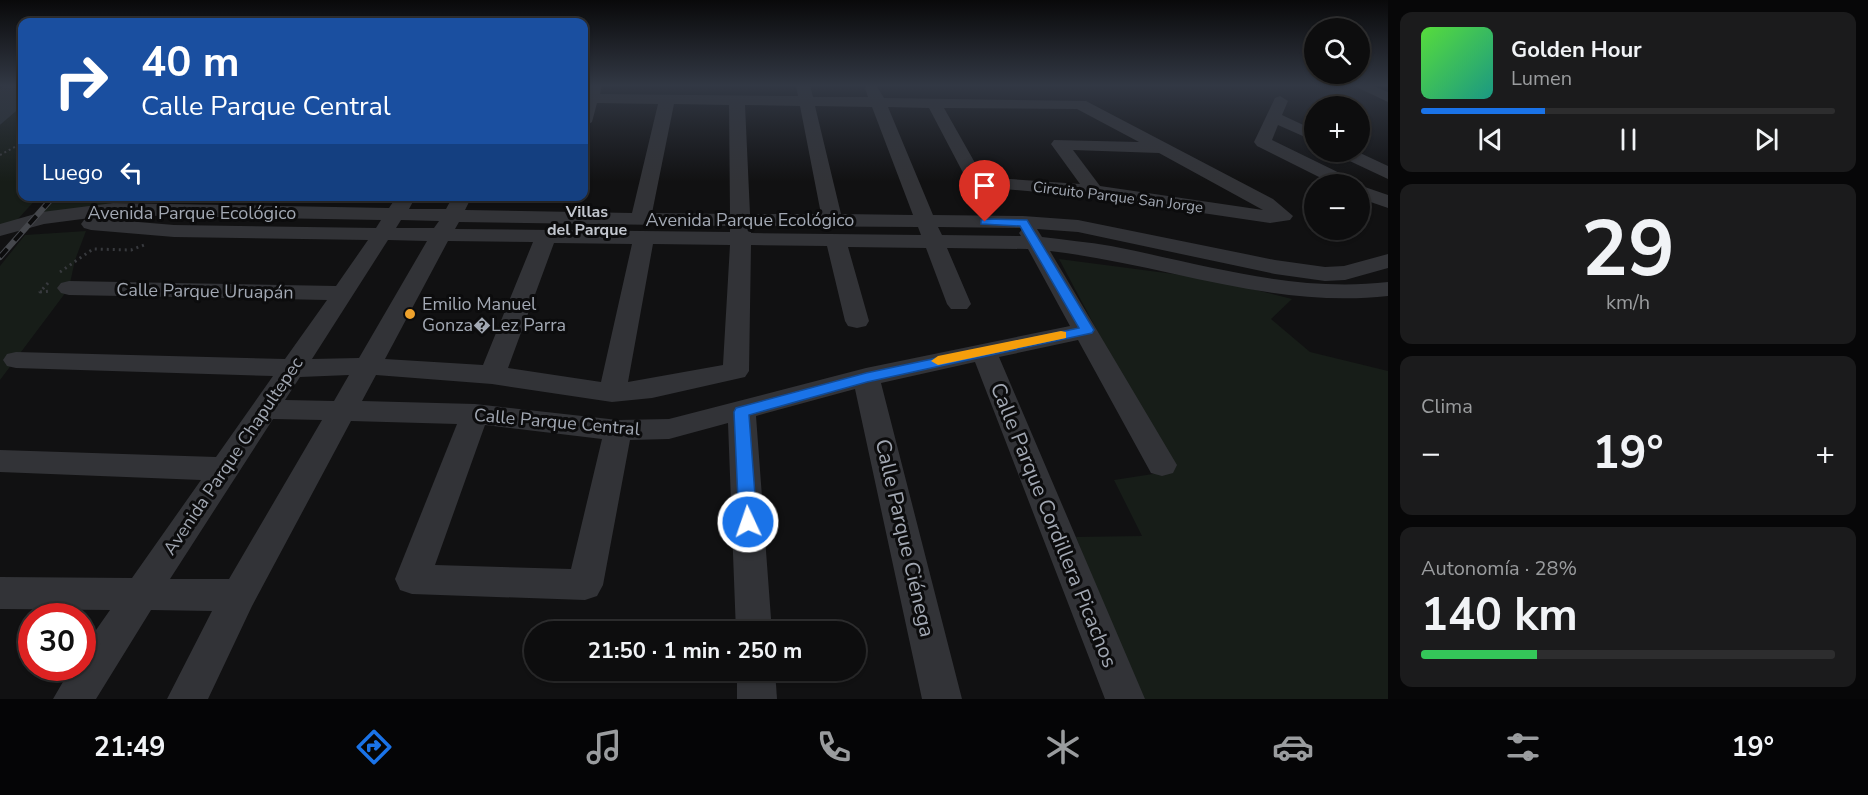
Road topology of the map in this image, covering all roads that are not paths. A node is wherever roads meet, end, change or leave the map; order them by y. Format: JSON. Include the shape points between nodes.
{"nodes":[{"id":1,"x":663,"y":118,"type":"edge"},
{"id":2,"x":737,"y":118,"type":"edge"},
{"id":3,"x":810,"y":118,"type":"edge"},
{"id":4,"x":883,"y":118,"type":"edge"},
{"id":5,"x":942,"y":118,"type":"edge"},
{"id":6,"x":1106,"y":118,"type":"edge"},
{"id":7,"x":1272,"y":118,"type":"edge"},
{"id":8,"x":1289,"y":118,"type":"edge"},
{"id":9,"x":1304,"y":129,"type":"edge"},
{"id":10,"x":1164,"y":148,"type":"junction"},
{"id":11,"x":1365,"y":162,"type":"edge"},
{"id":12,"x":1388,"y":173,"type":"edge"},
{"id":13,"x":1327,"y":174,"type":"edge"},
{"id":14,"x":1094,"y":191,"type":"junction"},
{"id":15,"x":1370,"y":195,"type":"edge"},
{"id":16,"x":554,"y":201,"type":"edge"},
{"id":17,"x":1388,"y":202,"type":"edge"},
{"id":18,"x":395,"y":215,"type":"edge"},
{"id":19,"x":453,"y":215,"type":"edge"},
{"id":20,"x":93,"y":217,"type":"junction"},
{"id":21,"x":927,"y":221,"type":"junction"},
{"id":22,"x":547,"y":226,"type":"junction"},
{"id":23,"x":642,"y":228,"type":"junction"},
{"id":24,"x":740,"y":229,"type":"junction"},
{"id":25,"x":0,"y":230,"type":"edge"},
{"id":26,"x":834,"y":231,"type":"junction"},
{"id":27,"x":1029,"y":233,"type":"junction"},
{"id":28,"x":0,"y":237,"type":"edge"},
{"id":29,"x":935,"y":241,"type":"junction"},
{"id":30,"x":1388,"y":261,"type":"edge"},
{"id":31,"x":1365,"y":268,"type":"junction"},
{"id":32,"x":1388,"y":281,"type":"edge"},
{"id":33,"x":69,"y":288,"type":"road end"},
{"id":34,"x":1388,"y":289,"type":"edge"},
{"id":35,"x":340,"y":293,"type":"junction"},
{"id":36,"x":959,"y":304,"type":"dead end"},
{"id":37,"x":857,"y":321,"type":"dead end"},
{"id":38,"x":1087,"y":330,"type":"junction"},
{"id":39,"x":982,"y":350,"type":"junction"},
{"id":40,"x":16,"y":360,"type":"dead end"},
{"id":41,"x":366,"y":366,"type":"junction"},
{"id":42,"x":294,"y":368,"type":"junction"},
{"id":43,"x":492,"y":375,"type":"junction"},
{"id":44,"x":866,"y":377,"type":"junction"},
{"id":45,"x":612,"y":393,"type":"junction"},
{"id":46,"x":267,"y":409,"type":"junction"},
{"id":47,"x":344,"y":410,"type":"junction"},
{"id":48,"x":742,"y":412,"type":"junction"},
{"id":49,"x":475,"y":414,"type":"junction"},
{"id":50,"x":618,"y":430,"type":"junction"},
{"id":51,"x":0,"y":460,"type":"edge"},
{"id":52,"x":1162,"y":465,"type":"dead end"},
{"id":53,"x":225,"y":469,"type":"junction"},
{"id":54,"x":0,"y":593,"type":"edge"},
{"id":55,"x":140,"y":593,"type":"junction"},
{"id":56,"x":239,"y":595,"type":"junction"},
{"id":57,"x":753,"y":621,"type":"edge"},
{"id":58,"x":756,"y":681,"type":"edge"},
{"id":59,"x":73,"y":699,"type":"edge"},
{"id":60,"x":187,"y":699,"type":"edge"},
{"id":61,"x":757,"y":699,"type":"edge"},
{"id":62,"x":942,"y":699,"type":"edge"},
{"id":63,"x":1125,"y":699,"type":"edge"}],
"edges":[{"from":1,"to":23,"type":"street"},
{"from":2,"to":24,"type":"street"},
{"from":3,"to":26,"type":"street"},
{"from":4,"to":21,"type":"street"},
{"from":5,"to":14,"type":"street","name":"Circuito Parque San Jorge","via":[[977,182]]},
{"from":6,"to":10,"type":"street","name":"Circuito Parque San Jorge"},
{"from":7,"to":13,"type":"street","via":[[1263,142]]},
{"from":8,"to":9,"type":"street"},
{"from":10,"to":14,"type":"street","via":[[1060,144]]},
{"from":10,"to":14,"type":"street","name":"Circuito Parque San Jorge","via":[[1283,216]]},
{"from":11,"to":12,"type":"street"},
{"from":15,"to":17,"type":"street"},
{"from":16,"to":22,"type":"street"},
{"from":18,"to":19,"type":"street","name":"Avenida Parque Ecológico"},
{"from":18,"to":20,"type":"street","name":"Avenida Parque Ecológico"},
{"from":18,"to":20,"type":"street","name":"Avenida Parque Ecológico","via":[[174,231]]},
{"from":18,"to":35,"type":"street","name":"Avenida Parque Chapultepec"},
{"from":19,"to":22,"type":"street","name":"Avenida Parque Ecológico"},
{"from":19,"to":41,"type":"street"},
{"from":20,"to":25,"type":"street","name":"Avenida Parque Ecológico","via":[[42,218]]},
{"from":20,"to":28,"type":"street","name":"Avenida Parque Ecológico"},
{"from":21,"to":26,"type":"street","name":"Avenida Parque Ecológico"},
{"from":21,"to":27,"type":"street","name":"Avenida Parque Ecológico"},
{"from":21,"to":29,"type":"street"},
{"from":22,"to":23,"type":"street","name":"Avenida Parque Ecológico"},
{"from":22,"to":43,"type":"street"},
{"from":23,"to":24,"type":"street","name":"Avenida Parque Ecológico"},
{"from":23,"to":45,"type":"street"},
{"from":24,"to":26,"type":"street","name":"Avenida Parque Ecológico"},
{"from":24,"to":45,"type":"street","name":"Calle Parque Central","via":[[736,371],[652,389]]},
{"from":26,"to":29,"type":"street","name":"Avenida Parque Ecológico"},
{"from":26,"to":37,"type":"street"},
{"from":27,"to":29,"type":"street","name":"Avenida Parque Ecológico"},
{"from":27,"to":31,"type":"street","name":"Avenida Parque Ecológico","via":[[1078,226],[1325,274]]},
{"from":27,"to":34,"type":"street","name":"Avenida Parque Ecológico","via":[[1304,291],[1370,293]]},
{"from":27,"to":38,"type":"street"},
{"from":29,"to":36,"type":"street"},
{"from":30,"to":31,"type":"street","name":"Avenida Parque Ecológico"},
{"from":31,"to":32,"type":"street"},
{"from":33,"to":35,"type":"street","name":"Calle Parque Uruapán"},
{"from":35,"to":42,"type":"street","name":"Avenida Parque Chapultepec"},
{"from":38,"to":39,"type":"street","name":"Calle Parque Central"},
{"from":38,"to":52,"type":"street"},
{"from":39,"to":44,"type":"street","name":"Calle Parque Central"},
{"from":39,"to":63,"type":"street","name":"Calle Parque Cordillera Picachos"},
{"from":40,"to":42,"type":"street","name":"Calle Parque Central"},
{"from":41,"to":42,"type":"street","name":"Calle Parque Central"},
{"from":41,"to":43,"type":"street","name":"Calle Parque Central"},
{"from":41,"to":47,"type":"street"},
{"from":42,"to":46,"type":"street","name":"Avenida Parque Chapultepec"},
{"from":43,"to":45,"type":"street","name":"Calle Parque Central"},
{"from":44,"to":48,"type":"street","name":"Calle Parque Central"},
{"from":44,"to":62,"type":"street","name":"Calle Parque Ciénega"},
{"from":46,"to":47,"type":"street","name":"Calle Parque Central"},
{"from":46,"to":53,"type":"street","name":"Avenida Parque Chapultepec"},
{"from":47,"to":49,"type":"street","name":"Calle Parque Central"},
{"from":47,"to":56,"type":"street"},
{"from":48,"to":50,"type":"street","name":"Calle Parque Central","via":[[669,429]]},
{"from":48,"to":57,"type":"street"},
{"from":49,"to":50,"type":"street","name":"Calle Parque Central"},
{"from":49,"to":50,"type":"street","via":[[412,579],[585,585]]},
{"from":51,"to":53,"type":"street"},
{"from":53,"to":55,"type":"street","name":"Avenida Parque Chapultepec"},
{"from":54,"to":55,"type":"street"},
{"from":55,"to":56,"type":"street"},
{"from":55,"to":59,"type":"street","name":"Avenida Parque Chapultepec"},
{"from":56,"to":60,"type":"street"},
{"from":58,"to":61,"type":"street"}]}
